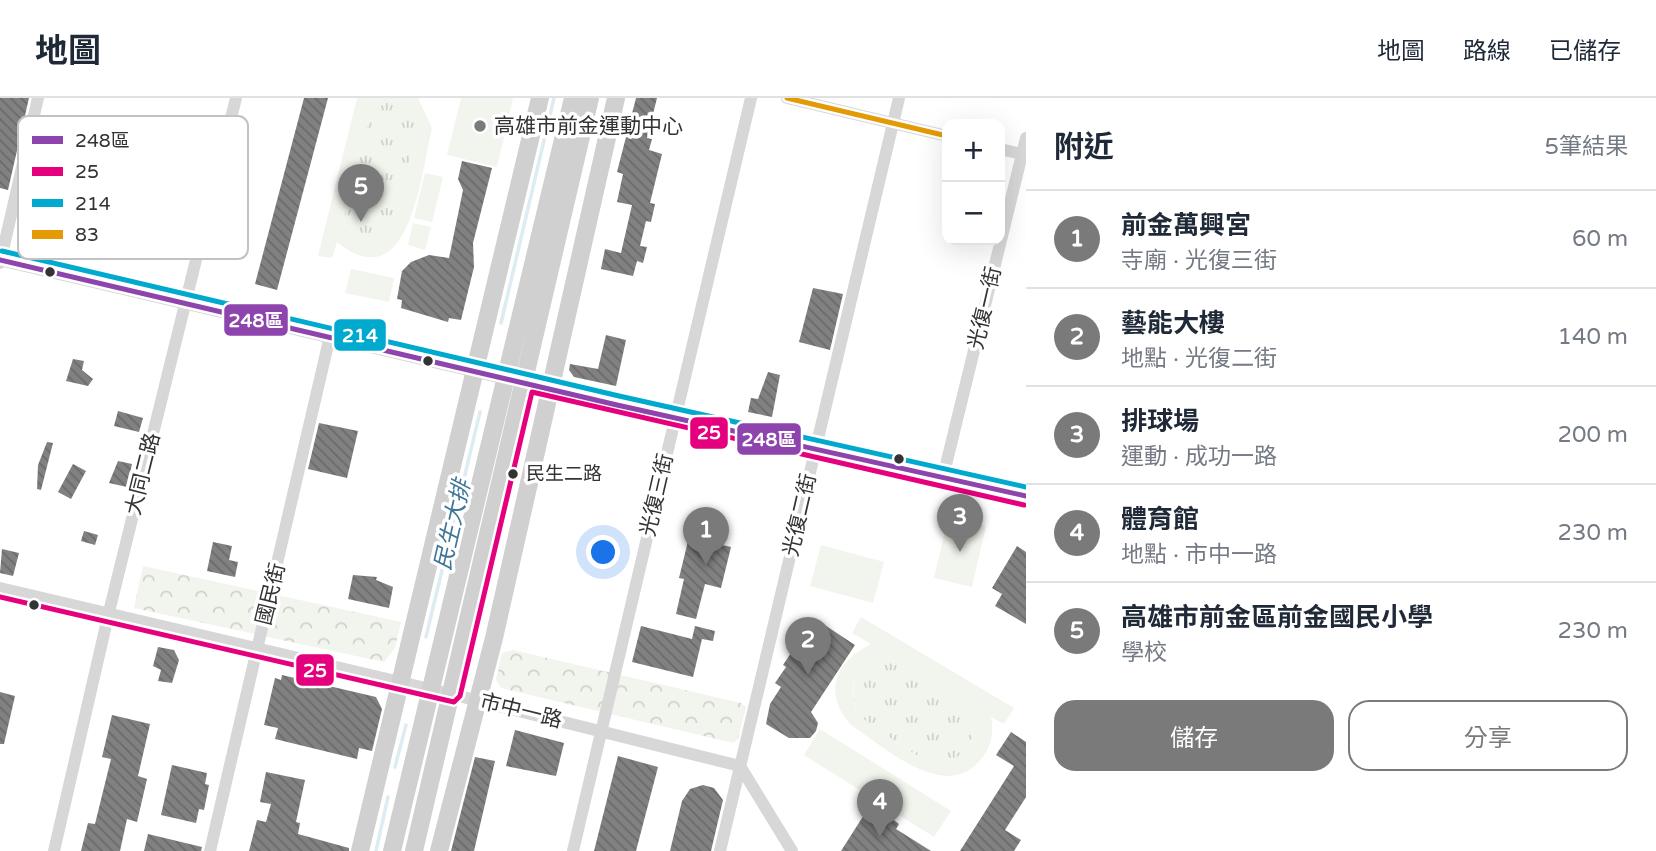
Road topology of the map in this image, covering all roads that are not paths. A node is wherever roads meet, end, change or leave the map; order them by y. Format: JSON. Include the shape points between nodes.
{"nodes":[{"id":1,"x":38,"y":98,"type":"edge"},
{"id":2,"x":236,"y":98,"type":"edge"},
{"id":3,"x":540,"y":98,"type":"edge"},
{"id":4,"x":573,"y":98,"type":"edge"},
{"id":5,"x":590,"y":98,"type":"edge"},
{"id":6,"x":616,"y":98,"type":"edge"},
{"id":7,"x":751,"y":98,"type":"edge"},
{"id":8,"x":787,"y":98,"type":"edge"},
{"id":9,"x":900,"y":98,"type":"edge"},
{"id":10,"x":34,"y":116,"type":"edge"},
{"id":11,"x":232,"y":116,"type":"edge"},
{"id":12,"x":894,"y":123,"type":"junction"},
{"id":13,"x":942,"y":135,"type":"edge"},
{"id":14,"x":1026,"y":138,"type":"edge"},
{"id":15,"x":1005,"y":150,"type":"edge"},
{"id":16,"x":1024,"y":154,"type":"edge"},
{"id":17,"x":18,"y":184,"type":"edge"},
{"id":18,"x":196,"y":259,"type":"edge"},
{"id":19,"x":0,"y":261,"type":"edge"},
{"id":20,"x":185,"y":304,"type":"junction"},
{"id":21,"x":330,"y":336,"type":"junction"},
{"id":22,"x":475,"y":370,"type":"junction"},
{"id":23,"x":506,"y":377,"type":"junction"},
{"id":24,"x":525,"y":382,"type":"junction"},
{"id":25,"x":550,"y":388,"type":"junction"},
{"id":26,"x":676,"y":417,"type":"junction"},
{"id":27,"x":816,"y":449,"type":"junction"},
{"id":28,"x":943,"y":477,"type":"junction"},
{"id":29,"x":1026,"y":496,"type":"edge"},
{"id":30,"x":0,"y":587,"type":"edge"},
{"id":31,"x":109,"y":612,"type":"junction"},
{"id":32,"x":257,"y":649,"type":"junction"},
{"id":33,"x":402,"y":683,"type":"junction"},
{"id":34,"x":432,"y":690,"type":"junction"},
{"id":35,"x":451,"y":694,"type":"junction"},
{"id":36,"x":478,"y":701,"type":"junction"},
{"id":37,"x":601,"y":731,"type":"junction"},
{"id":38,"x":740,"y":766,"type":"junction"},
{"id":39,"x":54,"y":851,"type":"edge"},
{"id":40,"x":210,"y":851,"type":"edge"},
{"id":41,"x":360,"y":851,"type":"edge"},
{"id":42,"x":392,"y":851,"type":"edge"},
{"id":43,"x":414,"y":851,"type":"edge"},
{"id":44,"x":439,"y":851,"type":"edge"},
{"id":45,"x":573,"y":851,"type":"edge"},
{"id":46,"x":720,"y":851,"type":"edge"},
{"id":47,"x":792,"y":851,"type":"edge"}],
"edges":[{"from":1,"to":10,"type":"street"},
{"from":2,"to":11,"type":"street","name":"大同二路"},
{"from":3,"to":22,"type":"main road"},
{"from":4,"to":23,"type":"main road"},
{"from":5,"to":24,"type":"main road"},
{"from":6,"to":25,"type":"main road"},
{"from":7,"to":26,"type":"street","name":"光復三街"},
{"from":8,"to":12,"type":"street"},
{"from":9,"to":12,"type":"street","name":"光復二街"},
{"from":12,"to":13,"type":"street"},
{"from":12,"to":27,"type":"street","name":"光復二街"},
{"from":14,"to":16,"type":"street","name":"光復一街"},
{"from":15,"to":16,"type":"street"},
{"from":16,"to":28,"type":"street","name":"光復一街"},
{"from":17,"to":19,"type":"street"},
{"from":18,"to":20,"type":"street","name":"大同二路"},
{"from":19,"to":20,"type":"street"},
{"from":20,"to":21,"type":"street"},
{"from":20,"to":31,"type":"street","name":"大同二路"},
{"from":21,"to":22,"type":"street"},
{"from":21,"to":32,"type":"street","name":"國民街"},
{"from":22,"to":23,"type":"street"},
{"from":22,"to":33,"type":"main road"},
{"from":23,"to":24,"type":"street"},
{"from":23,"to":34,"type":"main road"},
{"from":24,"to":25,"type":"street"},
{"from":24,"to":35,"type":"main road"},
{"from":25,"to":26,"type":"street"},
{"from":25,"to":36,"type":"main road"},
{"from":26,"to":27,"type":"street"},
{"from":26,"to":37,"type":"street","name":"光復三街"},
{"from":27,"to":28,"type":"street"},
{"from":27,"to":38,"type":"street","name":"光復二街"},
{"from":28,"to":29,"type":"street"},
{"from":30,"to":31,"type":"street","name":"市中一路"},
{"from":31,"to":32,"type":"street","name":"市中一路"},
{"from":31,"to":39,"type":"street","name":"大同二路"},
{"from":32,"to":33,"type":"street","name":"市中一路"},
{"from":32,"to":40,"type":"street","name":"國民街"},
{"from":33,"to":34,"type":"street","name":"市中一路"},
{"from":33,"to":41,"type":"main road"},
{"from":34,"to":35,"type":"street","name":"市中一路"},
{"from":34,"to":42,"type":"main road"},
{"from":35,"to":36,"type":"street","name":"市中一路"},
{"from":35,"to":43,"type":"main road"},
{"from":36,"to":37,"type":"street","name":"市中一路"},
{"from":36,"to":44,"type":"main road"},
{"from":37,"to":38,"type":"street","name":"市中一路"},
{"from":37,"to":45,"type":"street","name":"光復三街"},
{"from":38,"to":46,"type":"street","name":"光復二街"},
{"from":38,"to":47,"type":"street"}]}
